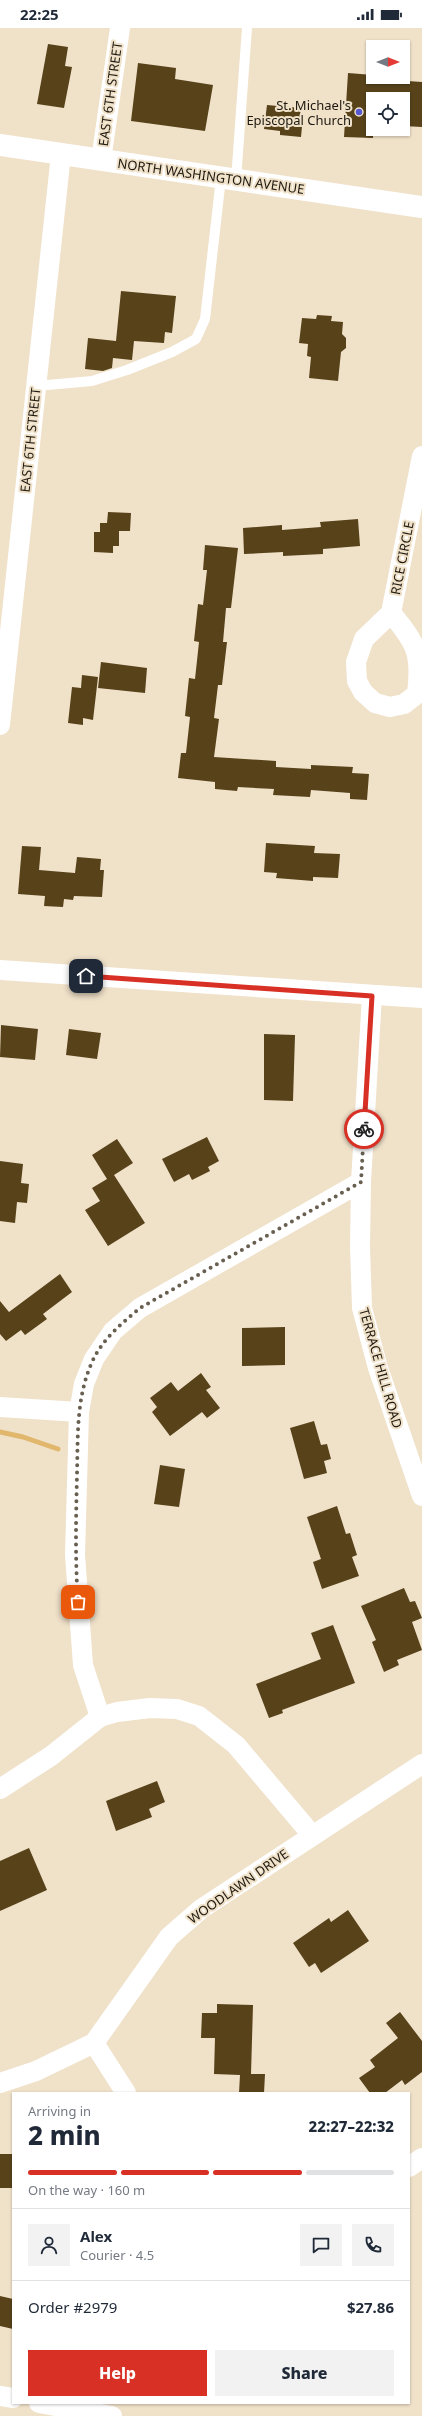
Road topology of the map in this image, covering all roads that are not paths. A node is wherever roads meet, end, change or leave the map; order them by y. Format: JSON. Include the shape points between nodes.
{"nodes":[{"id":1,"x":120,"y":28,"type":"edge"},
{"id":2,"x":247,"y":28,"type":"edge"},
{"id":3,"x":0,"y":145,"type":"edge"},
{"id":4,"x":61,"y":154,"type":"junction"},
{"id":5,"x":101,"y":160,"type":"junction"},
{"id":6,"x":229,"y":179,"type":"junction"},
{"id":7,"x":422,"y":207,"type":"edge"},
{"id":8,"x":36,"y":386,"type":"junction"},
{"id":9,"x":422,"y":456,"type":"edge"},
{"id":10,"x":391,"y":613,"type":"dead end"},
{"id":11,"x":1,"y":713,"type":"edge"},
{"id":12,"x":0,"y":970,"type":"edge"},
{"id":13,"x":372,"y":996,"type":"junction"},
{"id":14,"x":422,"y":998,"type":"edge"},
{"id":15,"x":361,"y":1182,"type":"junction"},
{"id":16,"x":0,"y":1406,"type":"edge"},
{"id":17,"x":78,"y":1412,"type":"junction"},
{"id":18,"x":422,"y":1496,"type":"edge"},
{"id":19,"x":100,"y":1717,"type":"junction"},
{"id":20,"x":422,"y":1764,"type":"edge"},
{"id":21,"x":0,"y":1789,"type":"edge"},
{"id":22,"x":312,"y":1835,"type":"junction"},
{"id":23,"x":94,"y":2043,"type":"junction"},
{"id":24,"x":0,"y":2083,"type":"edge"},
{"id":25,"x":125,"y":2092,"type":"edge"},
{"id":26,"x":422,"y":2158,"type":"edge"},
{"id":27,"x":410,"y":2166,"type":"edge"},
{"id":28,"x":0,"y":2396,"type":"edge"},
{"id":29,"x":12,"y":2398,"type":"edge"},
{"id":30,"x":45,"y":2404,"type":"edge"},
{"id":31,"x":112,"y":2416,"type":"edge"}],
"edges":[{"from":1,"to":5,"type":"street","name":"EAST 6TH STREET"},
{"from":2,"to":6,"type":"lane"},
{"from":3,"to":4,"type":"main road","name":"NORTH WASHINGTON AVENUE"},
{"from":4,"to":5,"type":"main road","name":"NORTH WASHINGTON AVENUE"},
{"from":4,"to":8,"type":"street","name":"EAST 6TH STREET"},
{"from":5,"to":6,"type":"main road","name":"NORTH WASHINGTON AVENUE"},
{"from":6,"to":7,"type":"main road","name":"NORTH WASHINGTON AVENUE"},
{"from":6,"to":8,"type":"lane","via":[[205,319],[196,339],[172,352],[92,381]]},
{"from":8,"to":11,"type":"street","name":"EAST 6TH STREET"},
{"from":9,"to":10,"type":"street","name":"RICE CIRCLE"},
{"from":12,"to":13,"type":"street"},
{"from":13,"to":14,"type":"street"},
{"from":13,"to":15,"type":"street","name":"TERRACE HILL ROAD"},
{"from":15,"to":17,"type":"street","via":[[140,1308],[113,1331],[94,1359],[84,1384]]},
{"from":15,"to":18,"type":"street","name":"TERRACE HILL ROAD","via":[[362,1308],[381,1375]]},
{"from":16,"to":17,"type":"street"},
{"from":17,"to":19,"type":"street","via":[[74,1555],[83,1664]]},
{"from":19,"to":21,"type":"street","via":[[51,1756]]},
{"from":19,"to":22,"type":"street","via":[[150,1708],[176,1709],[199,1716],[236,1745]]},
{"from":20,"to":22,"type":"street","name":"WOODLAWN DRIVE"},
{"from":22,"to":23,"type":"street","name":"WOODLAWN DRIVE","via":[[201,1909],[169,1937]]},
{"from":23,"to":24,"type":"street","name":"WOODLAWN DRIVE","via":[[36,2070]]},
{"from":23,"to":25,"type":"street"},
{"from":26,"to":27,"type":"street"},
{"from":28,"to":29,"type":"street"},
{"from":30,"to":31,"type":"street"}]}
